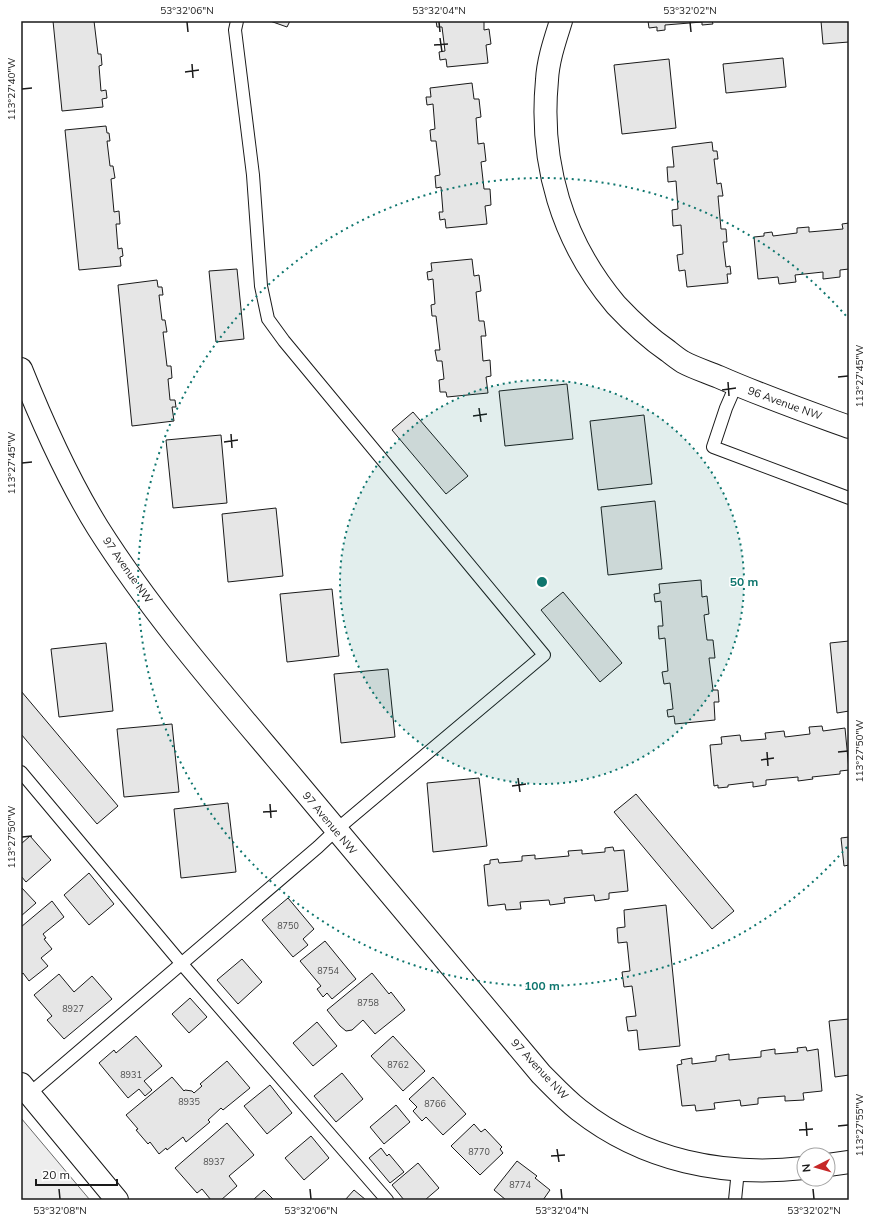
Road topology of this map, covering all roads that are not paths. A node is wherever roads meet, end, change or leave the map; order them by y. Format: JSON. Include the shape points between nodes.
{"nodes":[{"id":1,"x":237,"y":21,"type":"edge"},
{"id":2,"x":561,"y":21,"type":"edge"},
{"id":3,"x":21,"y":369,"type":"edge"},
{"id":4,"x":736,"y":385,"type":"junction"},
{"id":5,"x":849,"y":427,"type":"edge"},
{"id":6,"x":849,"y":498,"type":"edge"},
{"id":7,"x":21,"y":772,"type":"edge"},
{"id":8,"x":336,"y":830,"type":"junction"},
{"id":9,"x":181,"y":963,"type":"junction"},
{"id":10,"x":25,"y":1089,"type":"edge"},
{"id":11,"x":849,"y":1162,"type":"edge"},
{"id":12,"x":836,"y":1164,"type":"edge"},
{"id":13,"x":796,"y":1169,"type":"edge"},
{"id":14,"x":738,"y":1170,"type":"junction"},
{"id":15,"x":117,"y":1200,"type":"edge"},
{"id":16,"x":388,"y":1200,"type":"edge"},
{"id":17,"x":735,"y":1200,"type":"edge"}],
"edges":[{"from":1,"to":8,"type":"lane","via":[[235,30],[253,175],[261,286],[268,319],[544,655]]},
{"from":2,"to":4,"type":"street","name":"96 Avenue NW","via":[[552,48],[547,79],[546,141],[556,195],[570,232],[585,263],[605,292],[628,318],[682,361]]},
{"from":3,"to":8,"type":"street","name":"97 Avenue NW","via":[[41,420],[68,474],[97,527],[131,577],[194,659]]},
{"from":4,"to":5,"type":"street","name":"96 Avenue NW"},
{"from":4,"to":6,"type":"lane","via":[[713,447]]},
{"from":7,"to":9,"type":"lane"},
{"from":8,"to":9,"type":"lane"},
{"from":8,"to":14,"type":"street","name":"97 Avenue NW","via":[[541,1074],[579,1110],[628,1141],[657,1153],[687,1162]]},
{"from":9,"to":10,"type":"lane"},
{"from":9,"to":16,"type":"lane"},
{"from":10,"to":15,"type":"street"},
{"from":11,"to":12,"type":"street"},
{"from":13,"to":14,"type":"street","name":"97 Avenue NW"},
{"from":14,"to":17,"type":"lane"}]}
